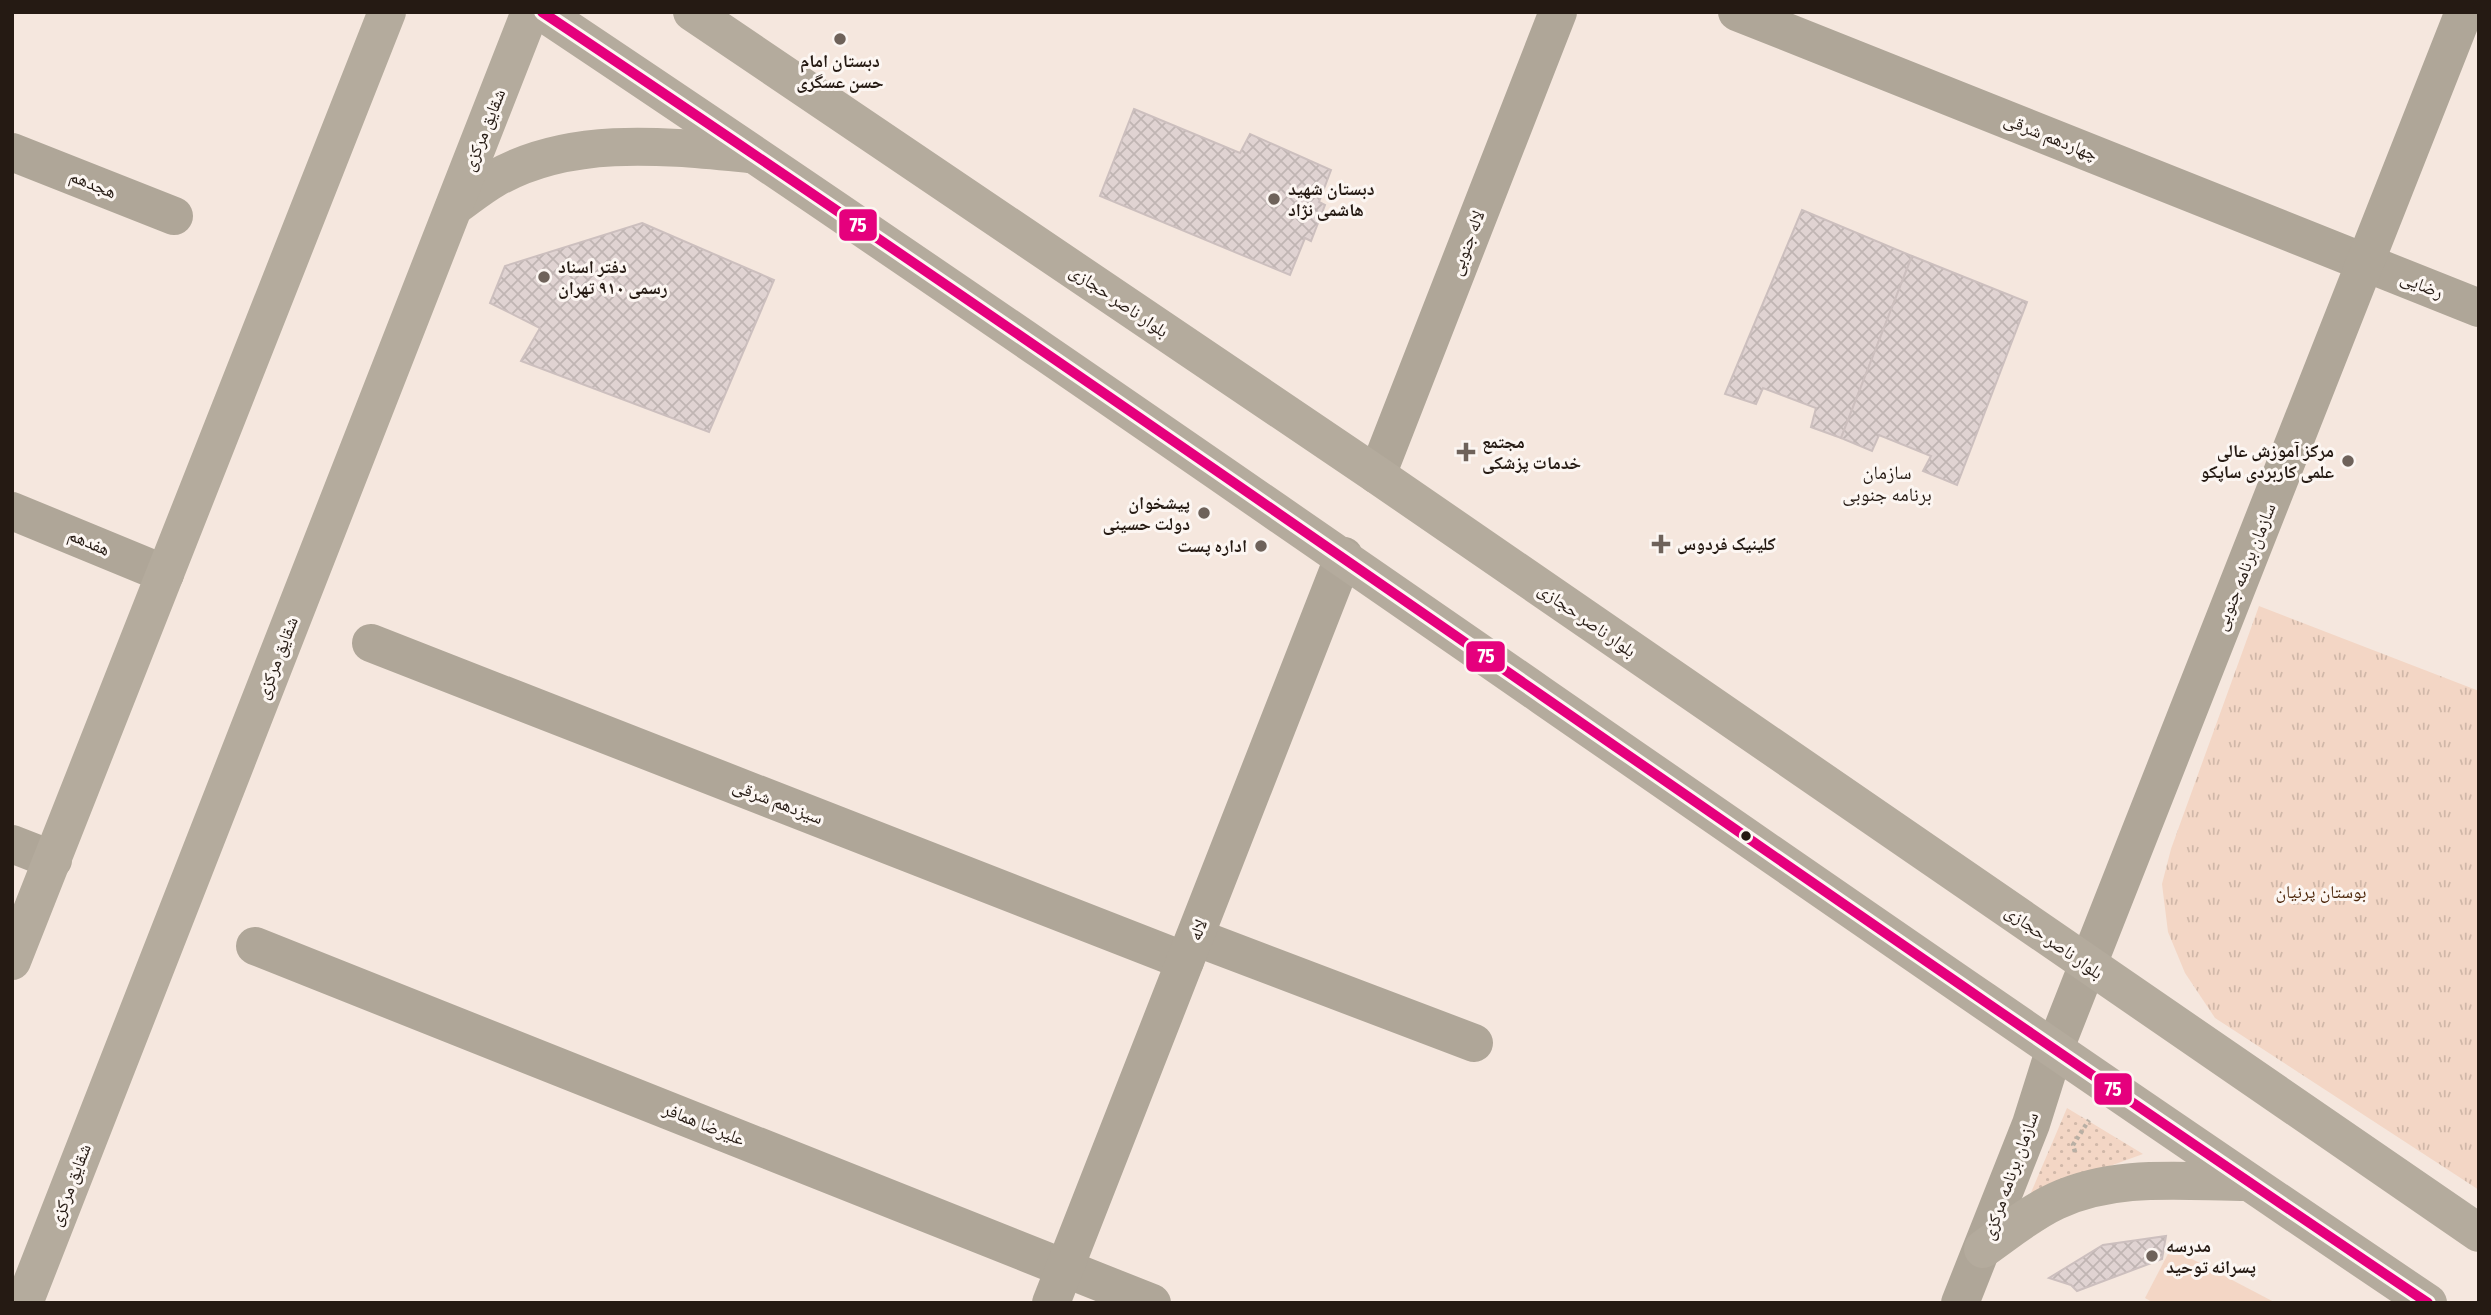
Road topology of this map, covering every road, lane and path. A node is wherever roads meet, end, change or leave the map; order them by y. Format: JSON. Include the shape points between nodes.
{"nodes":[{"id":1,"x":387,"y":12,"type":"edge"},
{"id":2,"x":530,"y":12,"type":"edge"},
{"id":3,"x":542,"y":12,"type":"edge"},
{"id":4,"x":1558,"y":12,"type":"edge"},
{"id":5,"x":1737,"y":12,"type":"edge"},
{"id":6,"x":2464,"y":12,"type":"edge"},
{"id":7,"x":696,"y":14,"type":"edge"},
{"id":8,"x":12,"y":152,"type":"edge"},
{"id":9,"x":755,"y":154,"type":"junction"},
{"id":10,"x":453,"y":207,"type":"junction"},
{"id":11,"x":174,"y":216,"type":"dead end"},
{"id":12,"x":2365,"y":263,"type":"junction"},
{"id":13,"x":2479,"y":308,"type":"edge"},
{"id":14,"x":1377,"y":475,"type":"junction"},
{"id":15,"x":12,"y":511,"type":"edge"},
{"id":16,"x":1345,"y":556,"type":"junction"},
{"id":17,"x":165,"y":574,"type":"junction"},
{"id":18,"x":372,"y":643,"type":"dead end"},
{"id":19,"x":12,"y":844,"type":"edge"},
{"id":20,"x":53,"y":860,"type":"junction"},
{"id":21,"x":255,"y":946,"type":"dead end"},
{"id":22,"x":1190,"y":949,"type":"junction"},
{"id":23,"x":12,"y":961,"type":"edge"},
{"id":24,"x":2087,"y":966,"type":"junction"},
{"id":25,"x":1474,"y":1043,"type":"dead end"},
{"id":26,"x":2055,"y":1048,"type":"junction"},
{"id":27,"x":2248,"y":1182,"type":"junction"},
{"id":28,"x":2479,"y":1233,"type":"edge"},
{"id":29,"x":1983,"y":1249,"type":"junction"},
{"id":30,"x":1065,"y":1268,"type":"junction"},
{"id":31,"x":24,"y":1303,"type":"edge"},
{"id":32,"x":1051,"y":1303,"type":"edge"},
{"id":33,"x":1152,"y":1303,"type":"edge"},
{"id":34,"x":1960,"y":1303,"type":"edge"},
{"id":35,"x":2428,"y":1303,"type":"edge"}],
"edges":[{"from":1,"to":17,"type":"main road"},
{"from":2,"to":10,"type":"main road","name":"شقایق مرکزی"},
{"from":3,"to":9,"type":"main road"},
{"from":4,"to":14,"type":"street","name":"لاله جنوبی"},
{"from":5,"to":12,"type":"street","name":"چهاردهم شرقی"},
{"from":6,"to":12,"type":"street","name":"سازمان برنامه جنوبی"},
{"from":7,"to":14,"type":"main road","name":"بلوار ناصر حجازی"},
{"from":8,"to":11,"type":"street","name":"هجدهم"},
{"from":9,"to":10,"type":"main road","via":[[670,147],[576,150],[495,178]]},
{"from":9,"to":16,"type":"main road"},
{"from":10,"to":31,"type":"main road","name":"شقایق مرکزی"},
{"from":12,"to":13,"type":"street","name":"رضایی"},
{"from":12,"to":24,"type":"street","name":"سازمان برنامه جنوبی"},
{"from":14,"to":24,"type":"main road","name":"بلوار ناصر حجازی"},
{"from":15,"to":17,"type":"street","name":"هفدهم"},
{"from":16,"to":22,"type":"street","name":"لاله"},
{"from":16,"to":26,"type":"main road"},
{"from":17,"to":20,"type":"main road"},
{"from":18,"to":22,"type":"street","name":"سیزدهم شرقی"},
{"from":19,"to":20,"type":"street"},
{"from":20,"to":23,"type":"main road"},
{"from":21,"to":30,"type":"street","name":"علیرضا همافر"},
{"from":22,"to":25,"type":"street","name":"سیزدهم شرقی"},
{"from":22,"to":30,"type":"street","name":"لاله"},
{"from":24,"to":26,"type":"street","name":"سازمان برنامه جنوبی"},
{"from":24,"to":28,"type":"main road","name":"بلوار ناصر حجازی"},
{"from":26,"to":27,"type":"main road"},
{"from":26,"to":29,"type":"street","name":"سازمان برنامه مرکزی"},
{"from":27,"to":29,"type":"main road","via":[[2132,1180],[2089,1188],[2054,1202]]},
{"from":27,"to":35,"type":"main road"},
{"from":29,"to":34,"type":"street","name":"سازمان برنامه مرکزی"},
{"from":30,"to":32,"type":"street","name":"لاله"},
{"from":30,"to":33,"type":"street","name":"علیرضا همافر"}]}
